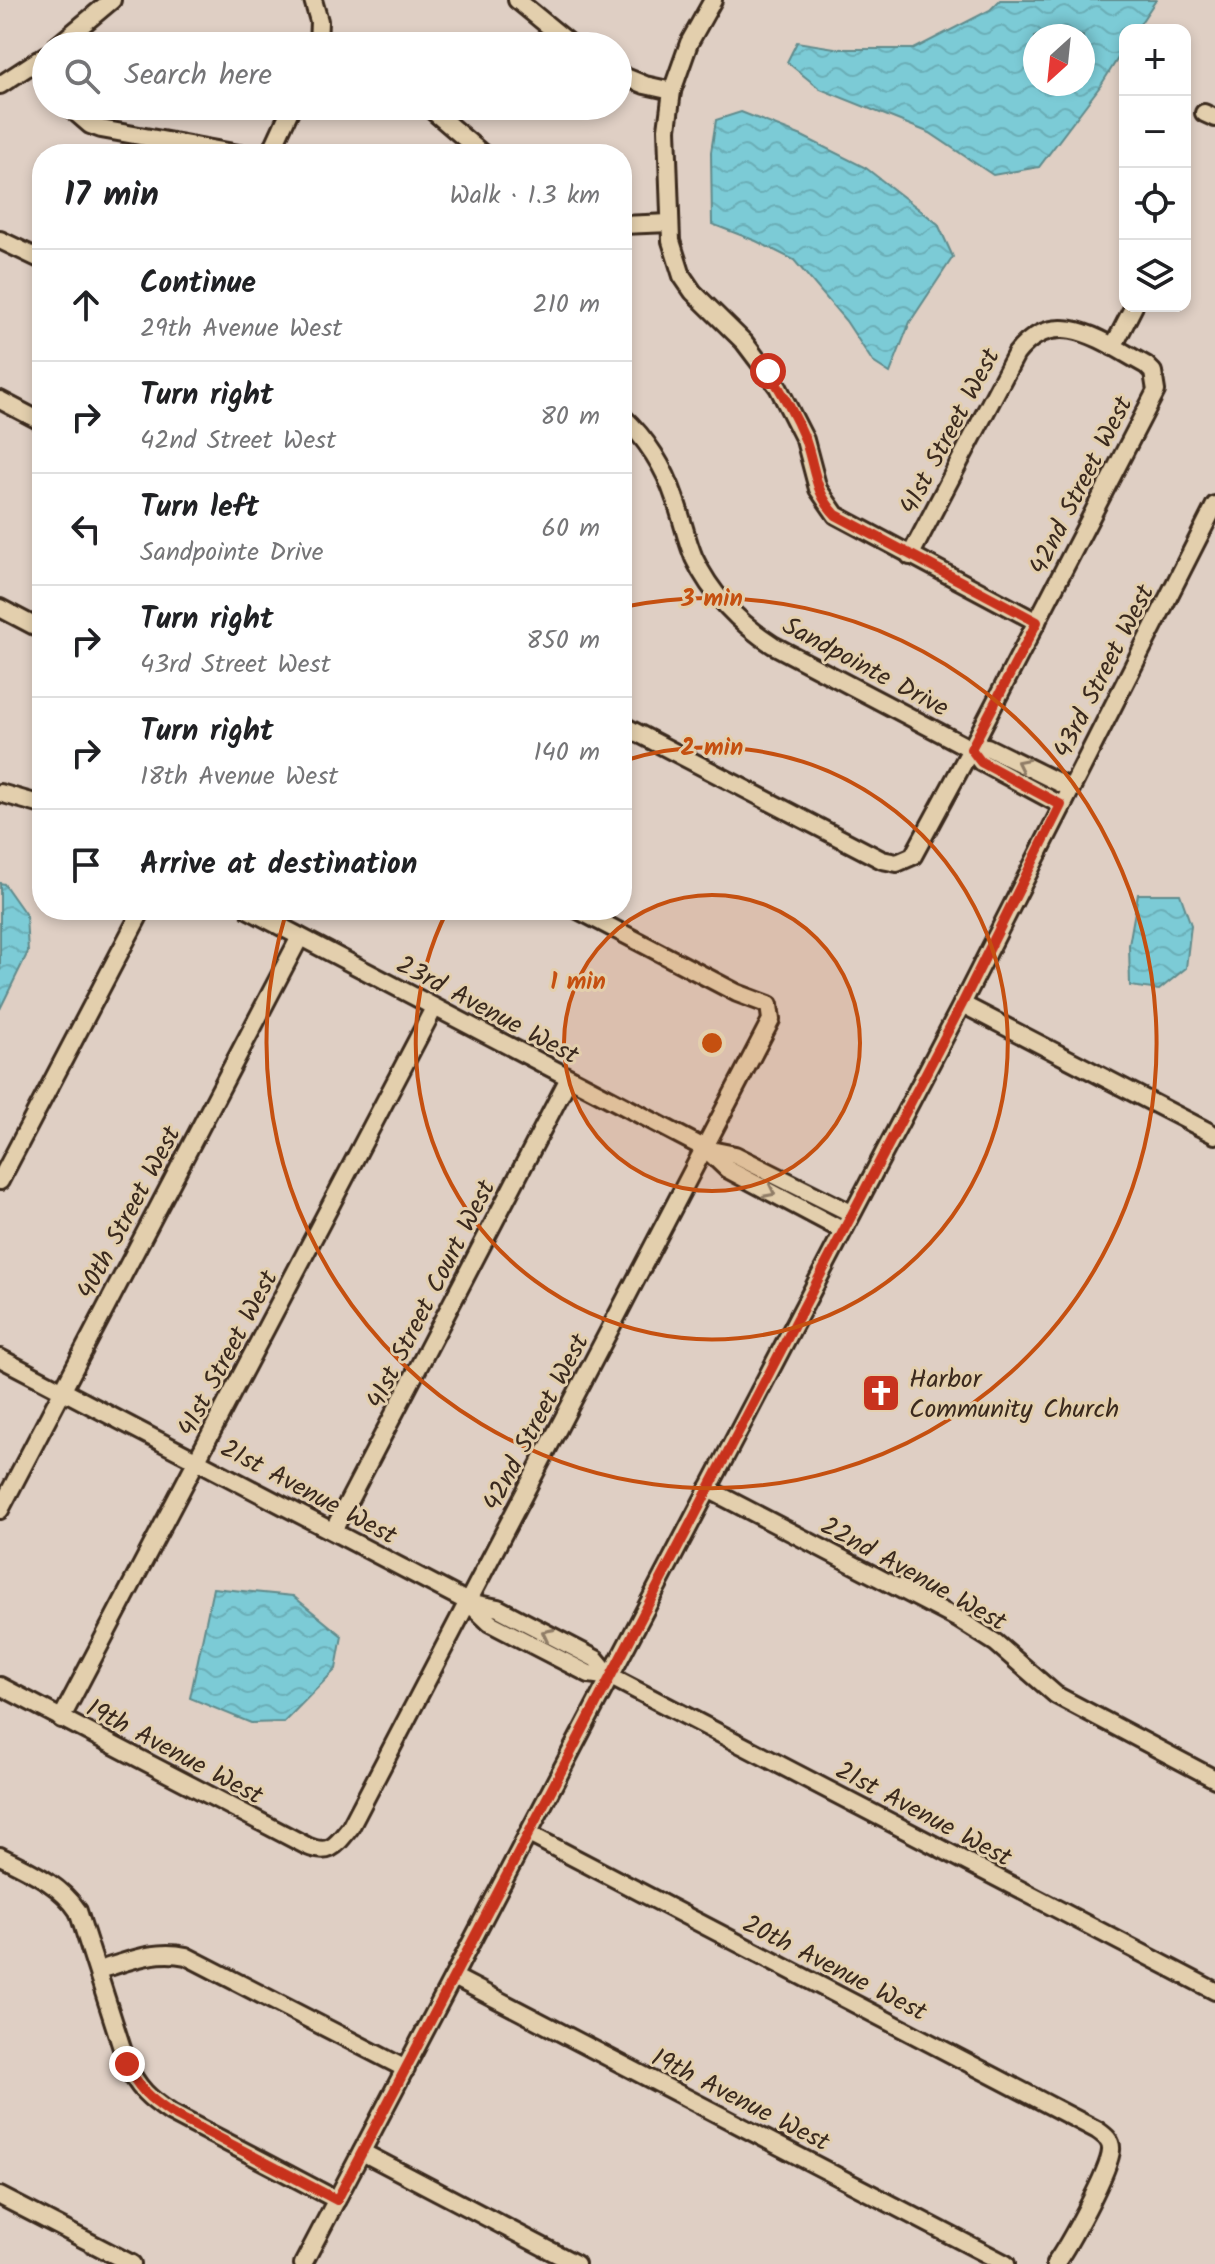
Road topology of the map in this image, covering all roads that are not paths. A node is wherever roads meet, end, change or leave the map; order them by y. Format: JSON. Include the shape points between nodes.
{"nodes":[{"id":1,"x":112,"y":0,"type":"edge"},
{"id":2,"x":313,"y":0,"type":"edge"},
{"id":3,"x":517,"y":0,"type":"edge"},
{"id":4,"x":713,"y":0,"type":"edge"},
{"id":5,"x":74,"y":32,"type":"edge"},
{"id":6,"x":319,"y":32,"type":"edge"},
{"id":7,"x":556,"y":32,"type":"edge"},
{"id":8,"x":32,"y":69,"type":"edge"},
{"id":9,"x":632,"y":80,"type":"edge"},
{"id":10,"x":0,"y":85,"type":"edge"},
{"id":11,"x":672,"y":91,"type":"junction"},
{"id":12,"x":84,"y":120,"type":"edge"},
{"id":13,"x":286,"y":120,"type":"edge"},
{"id":14,"x":443,"y":120,"type":"edge"},
{"id":15,"x":184,"y":144,"type":"edge"},
{"id":16,"x":275,"y":144,"type":"edge"},
{"id":17,"x":471,"y":144,"type":"edge"},
{"id":18,"x":670,"y":223,"type":"junction"},
{"id":19,"x":632,"y":225,"type":"edge"},
{"id":20,"x":0,"y":240,"type":"edge"},
{"id":21,"x":32,"y":255,"type":"edge"},
{"id":22,"x":1131,"y":312,"type":"edge"},
{"id":23,"x":1113,"y":347,"type":"junction"},
{"id":24,"x":0,"y":400,"type":"edge"},
{"id":25,"x":32,"y":417,"type":"edge"},
{"id":26,"x":632,"y":426,"type":"edge"},
{"id":27,"x":1215,"y":505,"type":"edge"},
{"id":28,"x":910,"y":556,"type":"junction"},
{"id":29,"x":0,"y":608,"type":"edge"},
{"id":30,"x":1037,"y":622,"type":"junction"},
{"id":31,"x":32,"y":625,"type":"edge"},
{"id":32,"x":632,"y":730,"type":"edge"},
{"id":33,"x":971,"y":749,"type":"junction"},
{"id":34,"x":1070,"y":788,"type":"junction"},
{"id":35,"x":0,"y":793,"type":"edge"},
{"id":36,"x":32,"y":802,"type":"edge"},
{"id":37,"x":1061,"y":805,"type":"junction"},
{"id":38,"x":137,"y":920,"type":"edge"},
{"id":39,"x":268,"y":920,"type":"edge"},
{"id":40,"x":597,"y":920,"type":"edge"},
{"id":41,"x":300,"y":937,"type":"junction"},
{"id":42,"x":962,"y":1004,"type":"junction"},
{"id":43,"x":434,"y":1008,"type":"junction"},
{"id":44,"x":569,"y":1078,"type":"junction"},
{"id":45,"x":1215,"y":1135,"type":"edge"},
{"id":46,"x":706,"y":1149,"type":"junction"},
{"id":47,"x":0,"y":1181,"type":"edge"},
{"id":48,"x":851,"y":1213,"type":"junction"},
{"id":49,"x":842,"y":1230,"type":"junction"},
{"id":50,"x":0,"y":1358,"type":"edge"},
{"id":51,"x":62,"y":1390,"type":"junction"},
{"id":52,"x":198,"y":1460,"type":"junction"},
{"id":53,"x":708,"y":1489,"type":"junction"},
{"id":54,"x":0,"y":1510,"type":"edge"},
{"id":55,"x":333,"y":1531,"type":"junction"},
{"id":56,"x":468,"y":1602,"type":"junction"},
{"id":57,"x":611,"y":1677,"type":"junction"},
{"id":58,"x":0,"y":1686,"type":"edge"},
{"id":59,"x":61,"y":1719,"type":"junction"},
{"id":60,"x":1215,"y":1779,"type":"edge"},
{"id":61,"x":529,"y":1834,"type":"junction"},
{"id":62,"x":330,"y":1849,"type":"joint"},
{"id":63,"x":0,"y":1856,"type":"edge"},
{"id":64,"x":98,"y":1970,"type":"junction"},
{"id":65,"x":454,"y":1977,"type":"junction"},
{"id":66,"x":1215,"y":1991,"type":"edge"},
{"id":67,"x":406,"y":2069,"type":"junction"},
{"id":68,"x":362,"y":2152,"type":"junction"},
{"id":69,"x":0,"y":2196,"type":"edge"},
{"id":70,"x":337,"y":2200,"type":"junction"},
{"id":71,"x":132,"y":2264,"type":"edge"},
{"id":72,"x":303,"y":2264,"type":"edge"},
{"id":73,"x":576,"y":2264,"type":"edge"},
{"id":74,"x":1006,"y":2264,"type":"edge"},
{"id":75,"x":1055,"y":2264,"type":"edge"}],
"edges":[{"from":1,"to":5,"type":"street"},
{"from":2,"to":6,"type":"street"},
{"from":3,"to":7,"type":"street"},
{"from":4,"to":11,"type":"street","via":[[689,43]]},
{"from":8,"to":10,"type":"street"},
{"from":9,"to":11,"type":"street"},
{"from":11,"to":18,"type":"street","via":[[667,129]]},
{"from":12,"to":15,"type":"street","via":[[101,129]]},
{"from":13,"to":16,"type":"street"},
{"from":14,"to":17,"type":"street"},
{"from":18,"to":19,"type":"street"},
{"from":18,"to":28,"type":"street","via":[[682,276],[778,387],[805,440],[828,507]]},
{"from":20,"to":21,"type":"street"},
{"from":22,"to":23,"type":"street"},
{"from":23,"to":28,"type":"street","name":"41st Street West","via":[[1075,330],[1050,330],[1016,354]]},
{"from":23,"to":30,"type":"street","name":"42nd Street West","via":[[1146,365],[1156,391]]},
{"from":24,"to":25,"type":"street"},
{"from":26,"to":33,"type":"street","name":"Sandpointe Drive","via":[[661,467],[695,559],[737,618],[773,645]]},
{"from":27,"to":34,"type":"street","name":"43rd Street West"},
{"from":28,"to":30,"type":"street"},
{"from":29,"to":31,"type":"street"},
{"from":30,"to":33,"type":"street","name":"42nd Street West"},
{"from":32,"to":33,"type":"street","name":"42nd Street West","via":[[882,860],[913,856]]},
{"from":34,"to":33,"type":"street","name":"Sandpointe Drive","one_way":true,"via":[[987,747]]},
{"from":33,"to":37,"type":"street","name":"Sandpointe Drive","via":[[981,762]]},
{"from":34,"to":37,"type":"street","name":"43rd Street West"},
{"from":35,"to":36,"type":"street"},
{"from":37,"to":42,"type":"street","name":"43rd Street West"},
{"from":38,"to":47,"type":"street"},
{"from":39,"to":41,"type":"street","name":"23rd Avenue West"},
{"from":40,"to":46,"type":"street","name":"42nd Street West","via":[[769,1005],[771,1020]]},
{"from":41,"to":43,"type":"street","name":"23rd Avenue West"},
{"from":41,"to":51,"type":"street","name":"40th Street West"},
{"from":42,"to":45,"type":"street"},
{"from":42,"to":48,"type":"street","name":"43rd Street West"},
{"from":43,"to":44,"type":"street","name":"23rd Avenue West"},
{"from":43,"to":52,"type":"street","name":"41st Street West"},
{"from":44,"to":46,"type":"street","name":"23rd Avenue West"},
{"from":44,"to":55,"type":"street","name":"41st Street Court West"},
{"from":46,"to":48,"type":"street","name":"23rd Avenue West","via":[[735,1155]]},
{"from":46,"to":49,"type":"street","name":"23rd Avenue West","one_way":true,"via":[[727,1169]]},
{"from":46,"to":56,"type":"street","name":"42nd Street West"},
{"from":48,"to":49,"type":"street","name":"43rd Street West"},
{"from":49,"to":53,"type":"street","name":"43rd Street West"},
{"from":50,"to":51,"type":"street","name":"21st Avenue West"},
{"from":51,"to":52,"type":"street","name":"21st Avenue West"},
{"from":51,"to":54,"type":"street","name":"40th Street West"},
{"from":52,"to":55,"type":"street","name":"21st Avenue West"},
{"from":52,"to":59,"type":"street","name":"41st Street West"},
{"from":53,"to":57,"type":"street","name":"43rd Street West"},
{"from":53,"to":60,"type":"street","name":"22nd Avenue West","via":[[958,1619],[996,1643],[1056,1695]]},
{"from":55,"to":56,"type":"street","name":"21st Avenue West"},
{"from":56,"to":57,"type":"street","name":"21st Avenue West","via":[[490,1623],[589,1674]]},
{"from":56,"to":62,"type":"street","name":"42nd Street West","via":[[350,1828]]},
{"from":57,"to":61,"type":"street","name":"43rd Street West"},
{"from":57,"to":66,"type":"street","name":"21st Avenue West"},
{"from":58,"to":59,"type":"street","name":"19th Avenue West"},
{"from":59,"to":62,"type":"street","name":"19th Avenue West","via":[[307,1846]]},
{"from":61,"to":65,"type":"street","name":"43rd Street West"},
{"from":61,"to":75,"type":"street","name":"20th Avenue West","via":[[1097,2130],[1111,2150]]},
{"from":63,"to":64,"type":"street","via":[[67,1896],[78,1911]]},
{"from":64,"to":67,"type":"street","via":[[168,1952],[186,1956]]},
{"from":64,"to":70,"type":"street","via":[[127,2064],[145,2095]]},
{"from":65,"to":67,"type":"street","name":"43rd Street West"},
{"from":65,"to":74,"type":"street","name":"19th Avenue West"},
{"from":67,"to":68,"type":"street","name":"43rd Street West"},
{"from":68,"to":70,"type":"street","name":"43rd Street West"},
{"from":68,"to":73,"type":"street"},
{"from":69,"to":71,"type":"street"},
{"from":70,"to":72,"type":"street","name":"43rd Street West"}]}
